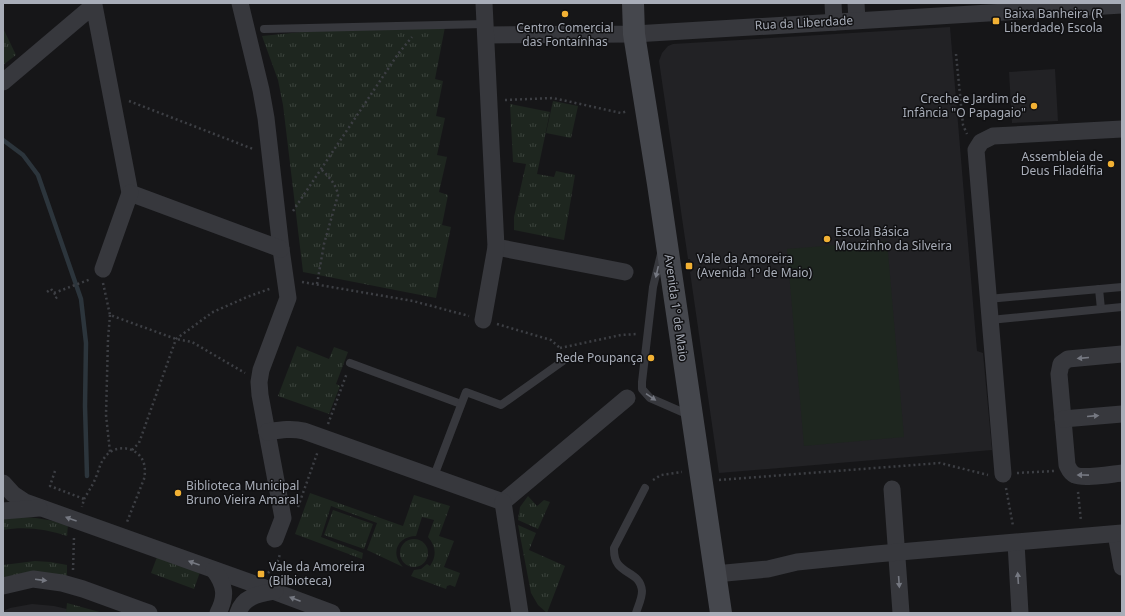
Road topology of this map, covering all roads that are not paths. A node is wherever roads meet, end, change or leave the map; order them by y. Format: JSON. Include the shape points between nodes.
{"nodes":[{"id":1,"x":240,"y":3,"type":"edge"},
{"id":2,"x":484,"y":3,"type":"edge"},
{"id":3,"x":633,"y":3,"type":"edge"},
{"id":4,"x":833,"y":3,"type":"edge"},
{"id":5,"x":856,"y":3,"type":"edge"},
{"id":6,"x":94,"y":4,"type":"edge"},
{"id":7,"x":1090,"y":5,"type":"edge"},
{"id":8,"x":1122,"y":5,"type":"edge"},
{"id":9,"x":978,"y":8,"type":"edge"},
{"id":10,"x":858,"y":20,"type":"junction"},
{"id":11,"x":834,"y":22,"type":"junction"},
{"id":12,"x":264,"y":29,"type":"dead end"},
{"id":13,"x":486,"y":30,"type":"junction"},
{"id":14,"x":634,"y":34,"type":"junction"},
{"id":15,"x":3,"y":82,"type":"edge"},
{"id":16,"x":1122,"y":129,"type":"edge"},
{"id":17,"x":130,"y":193,"type":"junction"},
{"id":18,"x":666,"y":234,"type":"junction"},
{"id":19,"x":496,"y":247,"type":"junction"},
{"id":20,"x":281,"y":248,"type":"junction"},
{"id":21,"x":625,"y":272,"type":"dead end"},
{"id":22,"x":99,"y":276,"type":"road end"},
{"id":23,"x":1122,"y":287,"type":"edge"},
{"id":24,"x":1099,"y":289,"type":"junction"},
{"id":25,"x":988,"y":299,"type":"junction"},
{"id":26,"x":1122,"y":307,"type":"edge"},
{"id":27,"x":1101,"y":309,"type":"junction"},
{"id":28,"x":483,"y":320,"type":"road end"},
{"id":29,"x":990,"y":320,"type":"junction"},
{"id":30,"x":1122,"y":354,"type":"edge"},
{"id":31,"x":563,"y":361,"type":"dead end"},
{"id":32,"x":350,"y":363,"type":"dead end"},
{"id":33,"x":627,"y":398,"type":"dead end"},
{"id":34,"x":461,"y":404,"type":"junction"},
{"id":35,"x":1122,"y":414,"type":"edge"},
{"id":36,"x":692,"y":416,"type":"junction"},
{"id":37,"x":1063,"y":419,"type":"junction"},
{"id":38,"x":267,"y":432,"type":"junction"},
{"id":39,"x":1122,"y":473,"type":"edge"},
{"id":40,"x":1003,"y":474,"type":"road end"},
{"id":41,"x":434,"y":476,"type":"junction"},
{"id":42,"x":3,"y":484,"type":"edge"},
{"id":43,"x":645,"y":488,"type":"road end"},
{"id":44,"x":892,"y":489,"type":"dead end"},
{"id":45,"x":503,"y":502,"type":"junction"},
{"id":46,"x":41,"y":508,"type":"junction"},
{"id":47,"x":3,"y":511,"type":"edge"},
{"id":48,"x":1119,"y":533,"type":"edge"},
{"id":49,"x":275,"y":539,"type":"dead end"},
{"id":50,"x":1016,"y":543,"type":"junction"},
{"id":51,"x":897,"y":552,"type":"junction"},
{"id":52,"x":1122,"y":567,"type":"edge"},
{"id":53,"x":214,"y":570,"type":"junction"},
{"id":54,"x":715,"y":574,"type":"junction"},
{"id":55,"x":3,"y":586,"type":"edge"},
{"id":56,"x":275,"y":591,"type":"junction"},
{"id":57,"x":149,"y":613,"type":"edge"},
{"id":58,"x":218,"y":613,"type":"edge"},
{"id":59,"x":238,"y":613,"type":"edge"},
{"id":60,"x":332,"y":613,"type":"edge"},
{"id":61,"x":520,"y":613,"type":"edge"},
{"id":62,"x":636,"y":613,"type":"edge"},
{"id":63,"x":721,"y":613,"type":"edge"},
{"id":64,"x":901,"y":613,"type":"edge"},
{"id":65,"x":1020,"y":613,"type":"edge"}],
"edges":[{"from":1,"to":20,"type":"street","via":[[261,90]]},
{"from":2,"to":13,"type":"street"},
{"from":3,"to":14,"type":"main road","name":"Avenida 1º de Maio"},
{"from":4,"to":11,"type":"street"},
{"from":5,"to":10,"type":"street"},
{"from":6,"to":15,"type":"street"},
{"from":6,"to":17,"type":"street"},
{"from":7,"to":8,"type":"street","name":"Rua da Liberdade"},
{"from":7,"to":9,"type":"street","name":"Rua da Liberdade"},
{"from":9,"to":10,"type":"street","name":"Rua da Liberdade"},
{"from":10,"to":11,"type":"street","name":"Rua da Liberdade"},
{"from":11,"to":14,"type":"street","name":"Rua da Liberdade"},
{"from":12,"to":13,"type":"lane","via":[[424,25]]},
{"from":13,"to":14,"type":"street","name":"Rua da Liberdade"},
{"from":13,"to":19,"type":"street"},
{"from":14,"to":18,"type":"main road","name":"Avenida 1º de Maio"},
{"from":16,"to":25,"type":"street","via":[[992,136],[978,146],[976,156]]},
{"from":17,"to":20,"type":"street"},
{"from":17,"to":22,"type":"street"},
{"from":18,"to":36,"type":"main road","name":"Avenida 1º de Maio"},
{"from":18,"to":36,"type":"lane","one_way":true,"via":[[653,287],[642,389],[650,398]]},
{"from":19,"to":21,"type":"street"},
{"from":19,"to":28,"type":"street"},
{"from":20,"to":38,"type":"street","via":[[288,298],[261,370],[259,382]]},
{"from":23,"to":24,"type":"lane"},
{"from":24,"to":25,"type":"lane"},
{"from":24,"to":27,"type":"lane"},
{"from":25,"to":29,"type":"street"},
{"from":26,"to":27,"type":"lane"},
{"from":27,"to":29,"type":"lane"},
{"from":29,"to":40,"type":"street"},
{"from":30,"to":37,"type":"street","one_way":true,"via":[[1068,359],[1061,364],[1059,374]]},
{"from":31,"to":34,"type":"lane","via":[[501,405],[466,392]]},
{"from":32,"to":34,"type":"lane"},
{"from":33,"to":45,"type":"street"},
{"from":34,"to":41,"type":"lane"},
{"from":37,"to":35,"type":"street","one_way":true},
{"from":36,"to":54,"type":"main road","name":"Avenida 1º de Maio"},
{"from":39,"to":37,"type":"street","one_way":true,"via":[[1073,473],[1067,465]]},
{"from":38,"to":41,"type":"street","via":[[286,429],[304,431]]},
{"from":38,"to":49,"type":"street","via":[[283,518]]},
{"from":41,"to":45,"type":"street"},
{"from":42,"to":46,"type":"street","via":[[12,494]]},
{"from":43,"to":62,"type":"lane","via":[[614,548],[614,557],[620,568],[634,576],[640,584],[641,599]]},
{"from":44,"to":51,"type":"street"},
{"from":45,"to":61,"type":"street"},
{"from":46,"to":47,"type":"street"},
{"from":53,"to":46,"type":"street","one_way":true},
{"from":48,"to":50,"type":"street"},
{"from":48,"to":52,"type":"street"},
{"from":50,"to":51,"type":"street"},
{"from":65,"to":50,"type":"street","one_way":true},
{"from":51,"to":54,"type":"street","via":[[797,562],[768,569]]},
{"from":51,"to":64,"type":"street","one_way":true},
{"from":53,"to":56,"type":"street"},
{"from":53,"to":58,"type":"street","via":[[223,588],[224,599]]},
{"from":54,"to":63,"type":"main road","name":"Avenida 1º de Maio"},
{"from":55,"to":57,"type":"street","one_way":true,"via":[[33,579],[62,583]]},
{"from":56,"to":59,"type":"street","via":[[250,597]]},
{"from":60,"to":56,"type":"street","one_way":true}]}
